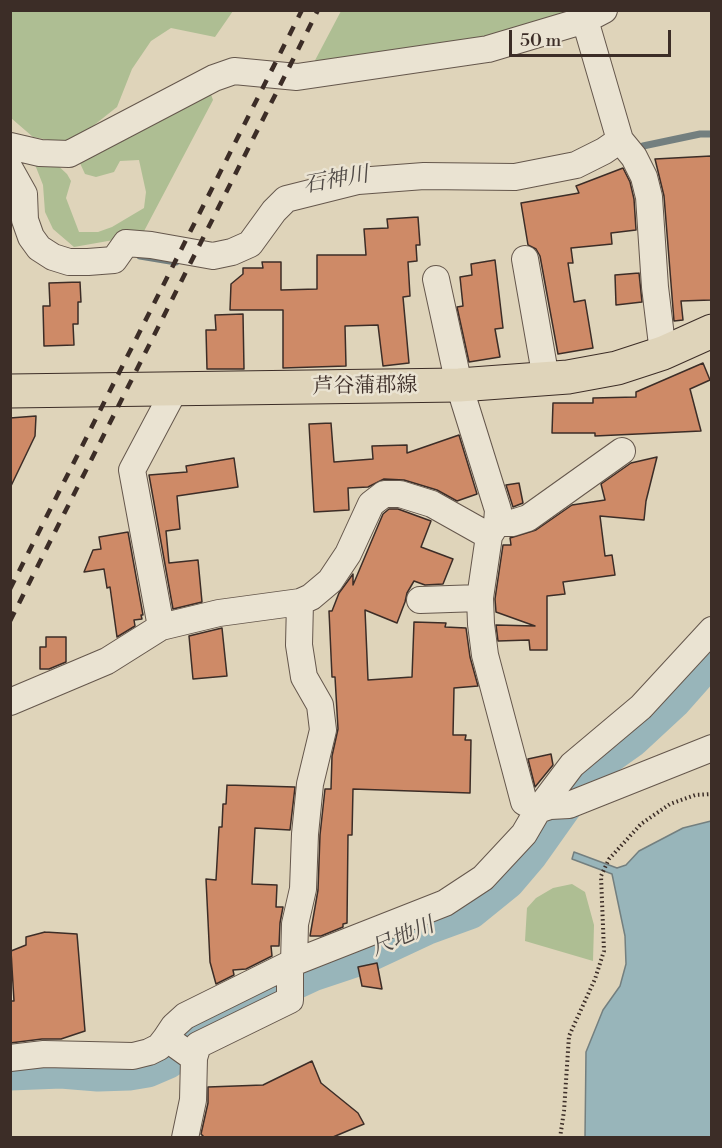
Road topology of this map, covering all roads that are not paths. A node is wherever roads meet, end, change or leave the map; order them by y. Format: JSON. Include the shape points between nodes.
{"nodes":[{"id":1,"x":594,"y":15,"type":"edge"},
{"id":2,"x":626,"y":147,"type":"junction"},
{"id":3,"x":15,"y":148,"type":"edge"},
{"id":4,"x":525,"y":259,"type":"dead end"},
{"id":5,"x":436,"y":279,"type":"dead end"},
{"id":6,"x":711,"y":332,"type":"edge"},
{"id":7,"x":663,"y":353,"type":"junction"},
{"id":8,"x":546,"y":379,"type":"junction"},
{"id":9,"x":459,"y":385,"type":"junction"},
{"id":10,"x":175,"y":389,"type":"junction"},
{"id":11,"x":10,"y":392,"type":"edge"},
{"id":12,"x":622,"y":451,"type":"dead end"},
{"id":13,"x":493,"y":530,"type":"junction"},
{"id":14,"x":480,"y":598,"type":"junction"},
{"id":15,"x":420,"y":600,"type":"dead end"},
{"id":16,"x":300,"y":602,"type":"junction"},
{"id":17,"x":161,"y":627,"type":"junction"},
{"id":18,"x":711,"y":630,"type":"edge"},
{"id":19,"x":10,"y":702,"type":"edge"},
{"id":20,"x":711,"y":748,"type":"edge"},
{"id":21,"x":552,"y":807,"type":"junction"},
{"id":22,"x":291,"y":973,"type":"junction"},
{"id":23,"x":179,"y":1047,"type":"junction"},
{"id":24,"x":10,"y":1058,"type":"edge"},
{"id":25,"x":185,"y":1137,"type":"edge"}],
"edges":[{"from":1,"to":2,"type":"street"},
{"from":1,"to":3,"type":"street","via":[[488,49],[297,77],[234,71],[69,154]]},
{"from":2,"to":3,"type":"street","via":[[604,151],[576,165],[515,177],[424,176],[358,182],[286,199],[250,244],[213,256],[151,245],[69,262],[39,248],[31,237]]},
{"from":2,"to":7,"type":"street","via":[[644,177],[649,197]]},
{"from":4,"to":8,"type":"street"},
{"from":5,"to":9,"type":"street"},
{"from":6,"to":7,"type":"main road","name":"芦谷蒲郡線"},
{"from":7,"to":8,"type":"main road","name":"芦谷蒲郡線","via":[[617,368]]},
{"from":8,"to":9,"type":"main road","name":"芦谷蒲郡線"},
{"from":9,"to":10,"type":"main road","name":"芦谷蒲郡線"},
{"from":9,"to":13,"type":"street","via":[[498,510]]},
{"from":10,"to":11,"type":"main road","name":"芦谷蒲郡線"},
{"from":10,"to":17,"type":"street","via":[[132,470]]},
{"from":12,"to":13,"type":"street","via":[[528,518]]},
{"from":13,"to":14,"type":"street"},
{"from":13,"to":16,"type":"street","via":[[432,504],[400,494],[384,494],[371,504],[348,554],[330,581]]},
{"from":14,"to":15,"type":"street"},
{"from":14,"to":21,"type":"street","via":[[485,655],[524,802]]},
{"from":16,"to":17,"type":"street","via":[[219,613]]},
{"from":16,"to":22,"type":"street","via":[[299,645],[304,677],[320,705],[323,730],[310,784],[303,889]]},
{"from":17,"to":19,"type":"street","via":[[107,661]]},
{"from":18,"to":21,"type":"street","via":[[641,707],[572,765]]},
{"from":20,"to":21,"type":"street"},
{"from":21,"to":22,"type":"street","via":[[483,878],[445,903]]},
{"from":22,"to":23,"type":"street","via":[[290,1000],[198,1045]]},
{"from":22,"to":23,"type":"street","via":[[185,1016],[174,1026]]},
{"from":23,"to":24,"type":"street","via":[[159,1047],[133,1056],[44,1054]]},
{"from":23,"to":25,"type":"street","via":[[193,1100]]}]}
